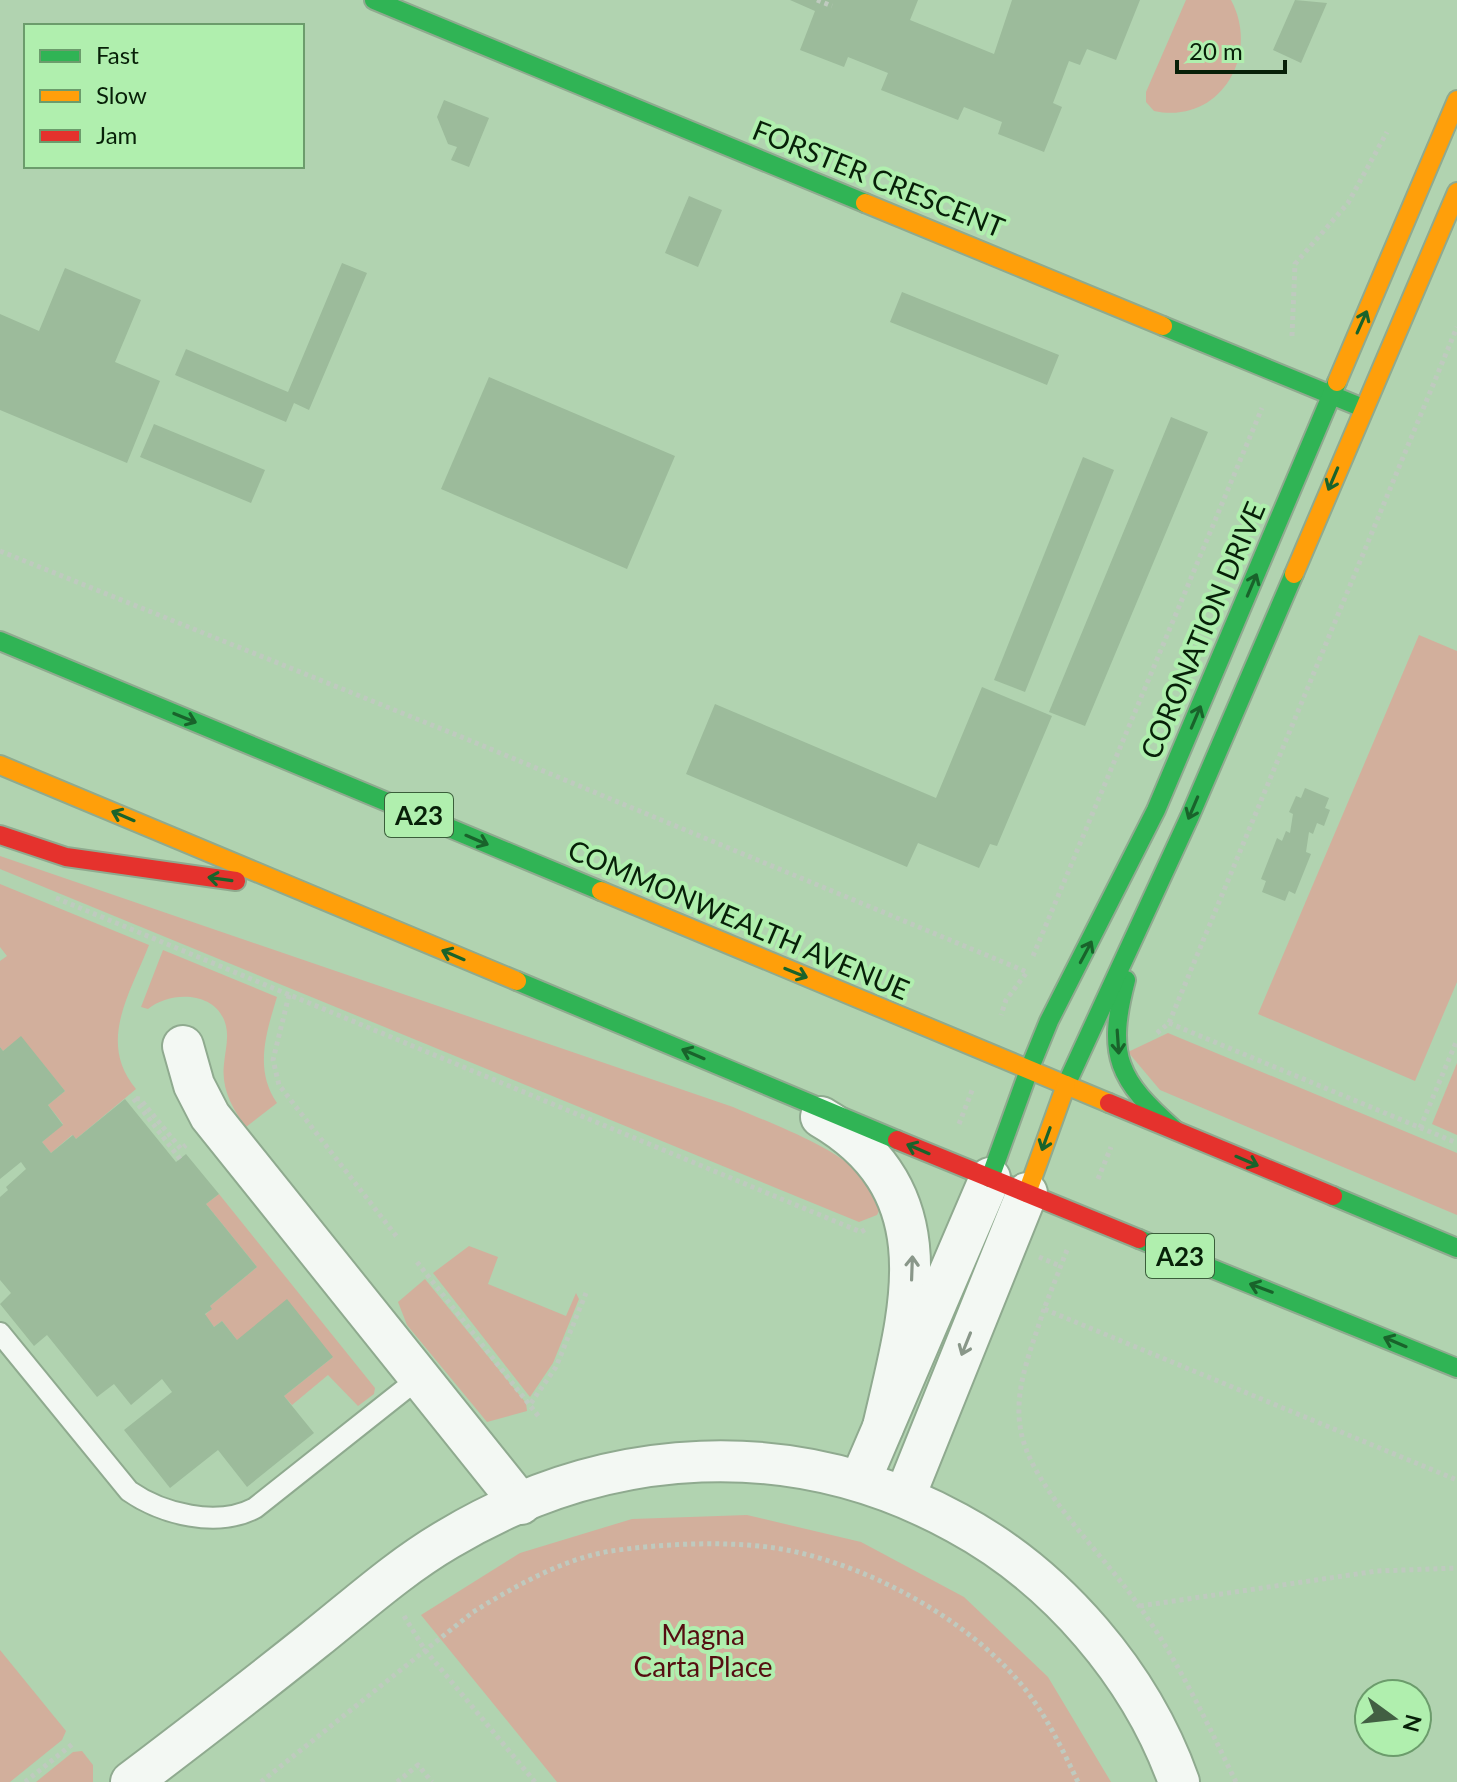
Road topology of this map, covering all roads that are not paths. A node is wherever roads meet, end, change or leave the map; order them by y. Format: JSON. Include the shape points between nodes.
{"nodes":[{"id":1,"x":374,"y":0,"type":"edge"},
{"id":2,"x":1457,"y":100,"type":"edge"},
{"id":3,"x":1457,"y":192,"type":"edge"},
{"id":4,"x":1330,"y":394,"type":"junction"},
{"id":5,"x":1363,"y":408,"type":"junction"},
{"id":6,"x":0,"y":641,"type":"edge"},
{"id":7,"x":0,"y":659,"type":"edge"},
{"id":8,"x":113,"y":689,"type":"junction"},
{"id":9,"x":0,"y":755,"type":"edge"},
{"id":10,"x":0,"y":765,"type":"edge"},
{"id":11,"x":64,"y":791,"type":"junction"},
{"id":12,"x":0,"y":835,"type":"edge"},
{"id":13,"x":298,"y":890,"type":"junction"},
{"id":14,"x":1148,"y":913,"type":"junction"},
{"id":15,"x":183,"y":1046,"type":"dead end"},
{"id":16,"x":1029,"y":1070,"type":"junction"},
{"id":17,"x":765,"y":1084,"type":"junction"},
{"id":18,"x":1066,"y":1085,"type":"junction"},
{"id":19,"x":1175,"y":1130,"type":"junction"},
{"id":20,"x":990,"y":1178,"type":"junction"},
{"id":21,"x":1027,"y":1193,"type":"junction"},
{"id":22,"x":1457,"y":1248,"type":"edge"},
{"id":23,"x":0,"y":1333,"type":"edge"},
{"id":24,"x":1457,"y":1368,"type":"edge"},
{"id":25,"x":419,"y":1378,"type":"junction"},
{"id":26,"x":883,"y":1427,"type":"junction"},
{"id":27,"x":860,"y":1481,"type":"junction"},
{"id":28,"x":905,"y":1496,"type":"junction"},
{"id":29,"x":521,"y":1504,"type":"junction"},
{"id":30,"x":131,"y":1782,"type":"edge"},
{"id":31,"x":1179,"y":1782,"type":"edge"}],
"edges":[{"from":1,"to":4,"type":"main road","name":"FORSTER CRESCENT"},
{"from":4,"to":2,"type":"main road","name":"CORONATION DRIVE","one_way":true},
{"from":3,"to":5,"type":"main road"},
{"from":4,"to":5,"type":"main road","name":"FORSTER CRESCENT"},
{"from":16,"to":4,"type":"main road","name":"CORONATION DRIVE","one_way":true,"via":[[1156,810]]},
{"from":5,"to":14,"type":"main road","one_way":true},
{"from":6,"to":8,"type":"main road","name":"COMMONWEALTH AVENUE","number":"A23"},
{"from":7,"to":8,"type":"main road"},
{"from":8,"to":16,"type":"main road","name":"COMMONWEALTH AVENUE","number":"A23","one_way":true},
{"from":9,"to":11,"type":"main road"},
{"from":10,"to":11,"type":"main road","number":"A23"},
{"from":13,"to":11,"type":"main road","number":"A23","one_way":true},
{"from":13,"to":12,"type":"main road","one_way":true,"via":[[66,857]]},
{"from":17,"to":13,"type":"main road","number":"A23","one_way":true},
{"from":14,"to":18,"type":"main road","via":[[1090,1025]]},
{"from":14,"to":19,"type":"main road","one_way":true,"via":[[1121,996],[1118,1049],[1123,1074],[1137,1096]]},
{"from":15,"to":25,"type":"street","via":[[210,1116]]},
{"from":16,"to":18,"type":"main road","name":"COMMONWEALTH AVENUE","number":"A23"},
{"from":16,"to":20,"type":"main road","name":"CORONATION DRIVE"},
{"from":20,"to":17,"type":"main road","number":"A23","one_way":true},
{"from":26,"to":17,"type":"street","one_way":true,"via":[[906,1329],[913,1265],[910,1233],[879,1170],[847,1132]]},
{"from":18,"to":19,"type":"main road","name":"COMMONWEALTH AVENUE","number":"A23"},
{"from":18,"to":21,"type":"main road","one_way":true},
{"from":19,"to":22,"type":"main road","name":"COMMONWEALTH AVENUE","number":"A23","one_way":true},
{"from":20,"to":21,"type":"main road","number":"A23"},
{"from":20,"to":26,"type":"street"},
{"from":24,"to":21,"type":"main road","number":"A23","one_way":true},
{"from":21,"to":28,"type":"street","one_way":true},
{"from":23,"to":25,"type":"lane","via":[[129,1491],[154,1505],[196,1515],[230,1516],[255,1508]]},
{"from":25,"to":29,"type":"street"},
{"from":26,"to":27,"type":"street"},
{"from":27,"to":28,"type":"street"},
{"from":27,"to":29,"type":"street","via":[[772,1463],[708,1459],[612,1473]]},
{"from":28,"to":31,"type":"street","via":[[987,1541],[1064,1604],[1125,1678]]},
{"from":29,"to":30,"type":"street","via":[[466,1529],[412,1563]]}]}
